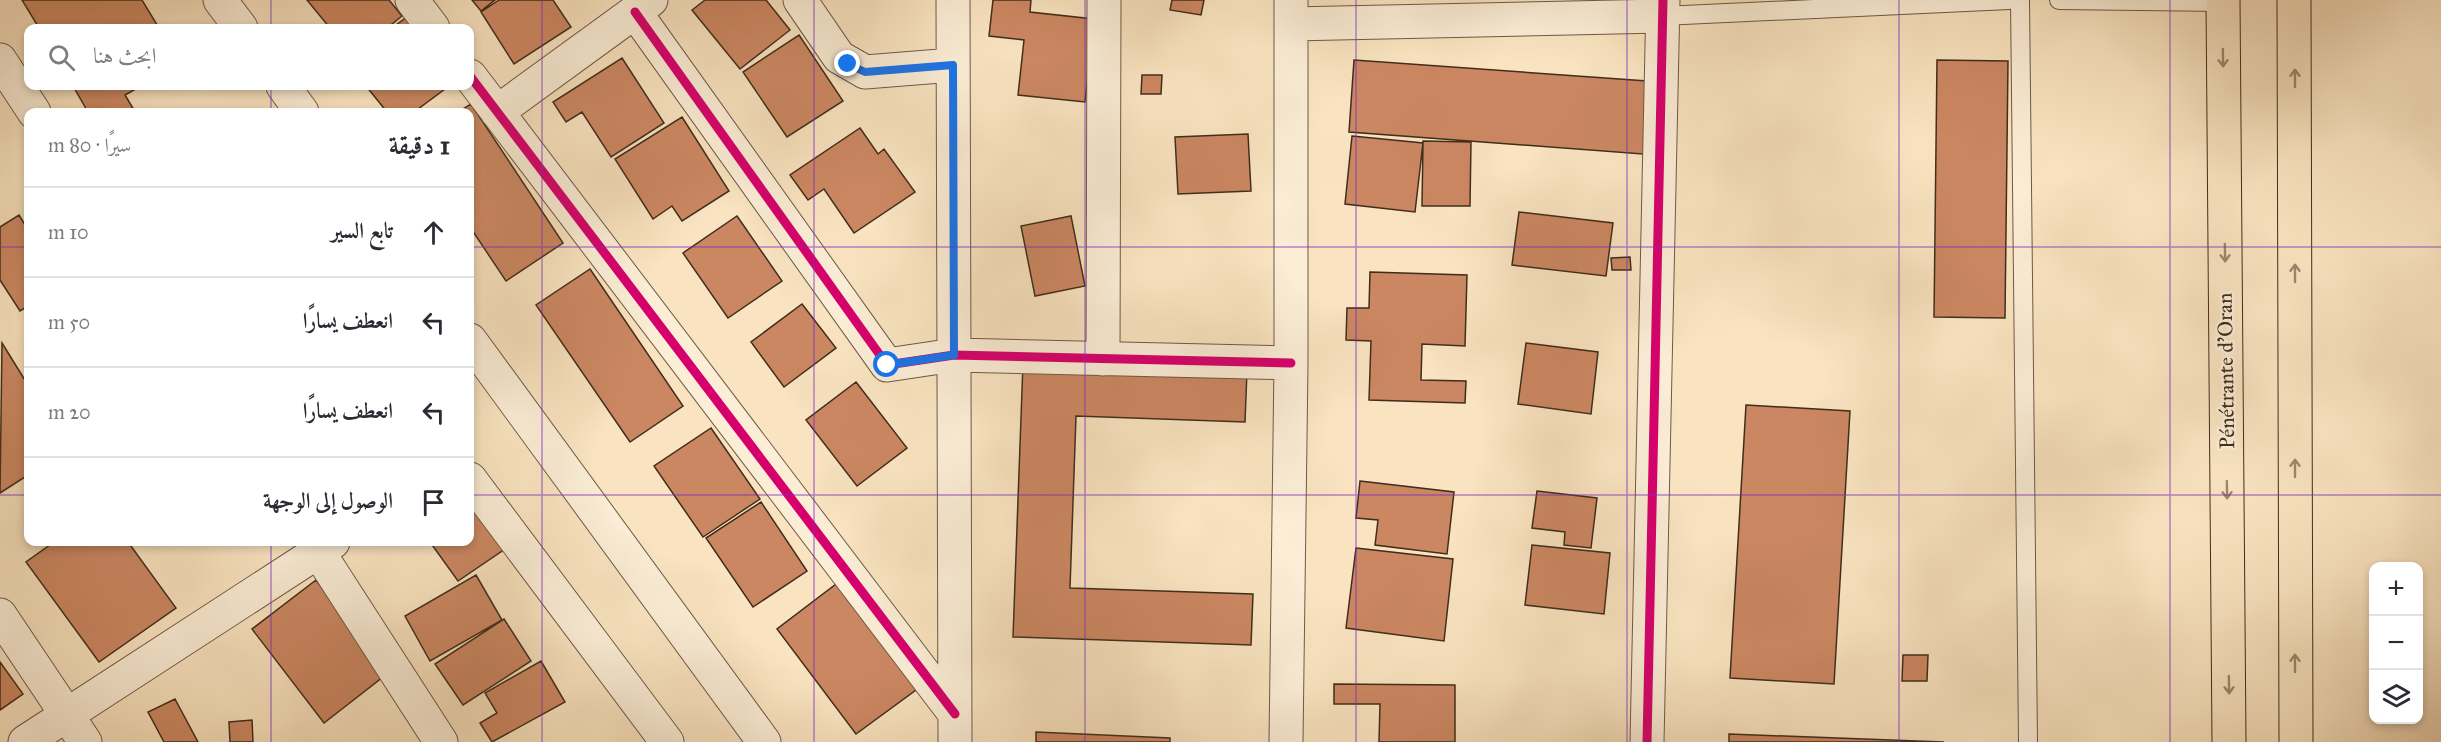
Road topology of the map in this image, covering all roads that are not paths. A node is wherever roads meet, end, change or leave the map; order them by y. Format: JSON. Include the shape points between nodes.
{"nodes":[{"id":1,"x":220,"y":0,"type":"edge"},
{"id":2,"x":412,"y":0,"type":"edge"},
{"id":3,"x":800,"y":0,"type":"edge"},
{"id":4,"x":953,"y":0,"type":"edge"},
{"id":5,"x":1104,"y":0,"type":"edge"},
{"id":6,"x":2009,"y":0,"type":"edge"},
{"id":7,"x":2020,"y":0,"type":"edge"},
{"id":8,"x":2060,"y":0,"type":"edge"},
{"id":9,"x":2294,"y":0,"type":"edge"},
{"id":10,"x":2223,"y":1,"type":"edge"},
{"id":11,"x":643,"y":6,"type":"edge"},
{"id":12,"x":1663,"y":8,"type":"edge"},
{"id":13,"x":1291,"y":12,"type":"edge"},
{"id":14,"x":238,"y":24,"type":"edge"},
{"id":15,"x":430,"y":24,"type":"edge"},
{"id":16,"x":0,"y":60,"type":"edge"},
{"id":17,"x":953,"y":65,"type":"junction"},
{"id":18,"x":474,"y":81,"type":"edge"},
{"id":19,"x":286,"y":90,"type":"edge"},
{"id":20,"x":31,"y":108,"type":"edge"},
{"id":21,"x":299,"y":108,"type":"edge"},
{"id":22,"x":497,"y":112,"type":"junction"},
{"id":23,"x":474,"y":345,"type":"edge"},
{"id":24,"x":954,"y":355,"type":"junction"},
{"id":25,"x":1103,"y":359,"type":"junction"},
{"id":26,"x":1291,"y":363,"type":"junction"},
{"id":27,"x":474,"y":484,"type":"edge"},
{"id":28,"x":317,"y":546,"type":"edge"},
{"id":29,"x":321,"y":546,"type":"edge"},
{"id":30,"x":0,"y":615,"type":"edge"},
{"id":31,"x":67,"y":714,"type":"junction"},
{"id":32,"x":955,"y":728,"type":"edge"},
{"id":33,"x":25,"y":742,"type":"edge"},
{"id":34,"x":85,"y":742,"type":"edge"},
{"id":35,"x":441,"y":742,"type":"edge"},
{"id":36,"x":667,"y":742,"type":"edge"},
{"id":37,"x":764,"y":742,"type":"edge"},
{"id":38,"x":1286,"y":742,"type":"edge"},
{"id":39,"x":1647,"y":742,"type":"edge"},
{"id":40,"x":2028,"y":742,"type":"edge"},
{"id":41,"x":2229,"y":742,"type":"edge"},
{"id":42,"x":2296,"y":742,"type":"edge"}],
"edges":[{"from":1,"to":14,"type":"street"},
{"from":2,"to":15,"type":"street"},
{"from":3,"to":17,"type":"street","via":[[839,57],[865,72]]},
{"from":4,"to":17,"type":"street"},
{"from":5,"to":25,"type":"street"},
{"from":6,"to":12,"type":"lane"},
{"from":7,"to":40,"type":"lane"},
{"from":8,"to":10,"type":"lane"},
{"from":42,"to":9,"type":"highway","one_way":true},
{"from":10,"to":41,"type":"highway","name":"Pénétrante d'Oran","one_way":true},
{"from":11,"to":22,"type":"street"},
{"from":11,"to":24,"type":"street","via":[[887,365]]},
{"from":12,"to":13,"type":"street"},
{"from":12,"to":39,"type":"street"},
{"from":13,"to":26,"type":"street"},
{"from":16,"to":20,"type":"street"},
{"from":17,"to":24,"type":"street"},
{"from":18,"to":22,"type":"street"},
{"from":19,"to":21,"type":"street"},
{"from":22,"to":32,"type":"street"},
{"from":23,"to":37,"type":"street"},
{"from":24,"to":25,"type":"street"},
{"from":24,"to":32,"type":"street"},
{"from":25,"to":26,"type":"street"},
{"from":26,"to":38,"type":"street"},
{"from":27,"to":36,"type":"street"},
{"from":28,"to":31,"type":"street"},
{"from":29,"to":35,"type":"street"},
{"from":30,"to":31,"type":"street"},
{"from":31,"to":33,"type":"street"},
{"from":31,"to":34,"type":"street"}]}
